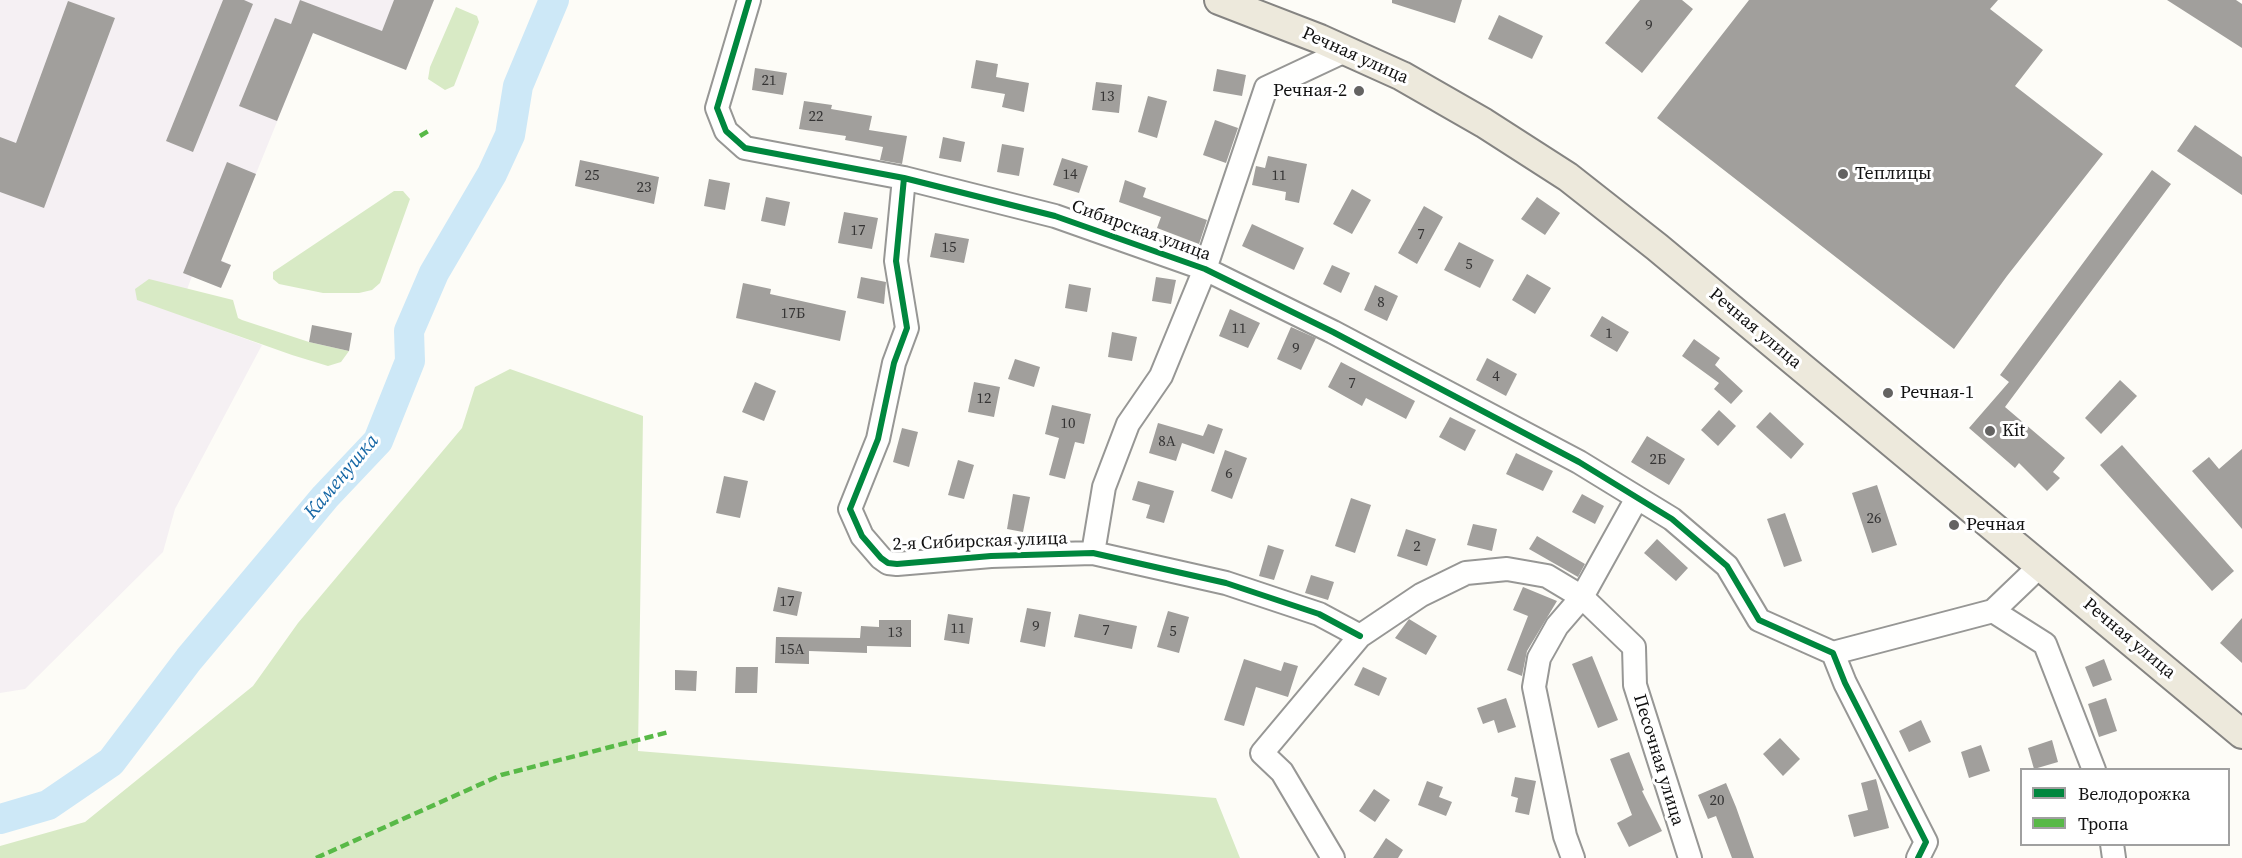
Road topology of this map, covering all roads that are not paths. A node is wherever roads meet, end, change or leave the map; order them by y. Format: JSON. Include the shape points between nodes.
{"nodes":[{"id":1,"x":749,"y":0,"type":"edge"},
{"id":2,"x":1219,"y":0,"type":"edge"},
{"id":3,"x":1347,"y":50,"type":"junction"},
{"id":4,"x":904,"y":178,"type":"junction"},
{"id":5,"x":1205,"y":269,"type":"junction"},
{"id":6,"x":1637,"y":498,"type":"junction"},
{"id":7,"x":1093,"y":553,"type":"junction"},
{"id":8,"x":2041,"y":565,"type":"junction"},
{"id":9,"x":1582,"y":597,"type":"junction"},
{"id":10,"x":1993,"y":611,"type":"junction"},
{"id":11,"x":1360,"y":636,"type":"junction"},
{"id":12,"x":1833,"y":653,"type":"junction"},
{"id":13,"x":2242,"y":734,"type":"edge"},
{"id":14,"x":2093,"y":768,"type":"edge"},
{"id":15,"x":1333,"y":858,"type":"edge"},
{"id":16,"x":1573,"y":858,"type":"edge"},
{"id":17,"x":1690,"y":858,"type":"edge"},
{"id":18,"x":1918,"y":858,"type":"edge"}],
"edges":[{"from":1,"to":4,"type":"street","name":"Сибирская улица","via":[[717,108],[726,131],[745,148]]},
{"from":2,"to":3,"type":"main road","name":"Речная улица"},
{"from":3,"to":5,"type":"street","via":[[1266,88]]},
{"from":3,"to":8,"type":"main road","name":"Речная улица","via":[[1454,105],[1591,194]]},
{"from":4,"to":5,"type":"street","name":"Сибирская улица","via":[[1055,216]]},
{"from":4,"to":7,"type":"street","name":"2-я Сибирская улица","via":[[896,261],[907,328],[894,363],[878,439],[851,504],[862,536],[881,558],[897,564]]},
{"from":5,"to":6,"type":"street","name":"Сибирская улица","via":[[1334,332]]},
{"from":5,"to":7,"type":"street","via":[[1161,376],[1128,424],[1104,487]]},
{"from":6,"to":9,"type":"street"},
{"from":6,"to":12,"type":"street","name":"Сибирская улица","via":[[1672,519],[1727,566],[1759,620]]},
{"from":7,"to":11,"type":"street","name":"2-я Сибирская улица","via":[[1226,583],[1319,614]]},
{"from":8,"to":10,"type":"street"},
{"from":8,"to":13,"type":"main road","name":"Речная улица"},
{"from":9,"to":11,"type":"street","name":"Песочная улица","via":[[1546,576],[1507,569],[1466,573],[1421,594]]},
{"from":9,"to":16,"type":"street","via":[[1557,626],[1539,658],[1534,687]]},
{"from":9,"to":17,"type":"street","name":"Песочная улица","via":[[1634,647],[1635,685]]},
{"from":10,"to":12,"type":"street"},
{"from":10,"to":14,"type":"street","via":[[2044,644]]},
{"from":11,"to":15,"type":"street","name":"Песочная улица","via":[[1262,753],[1282,772]]},
{"from":12,"to":18,"type":"street","via":[[1926,842]]}]}
